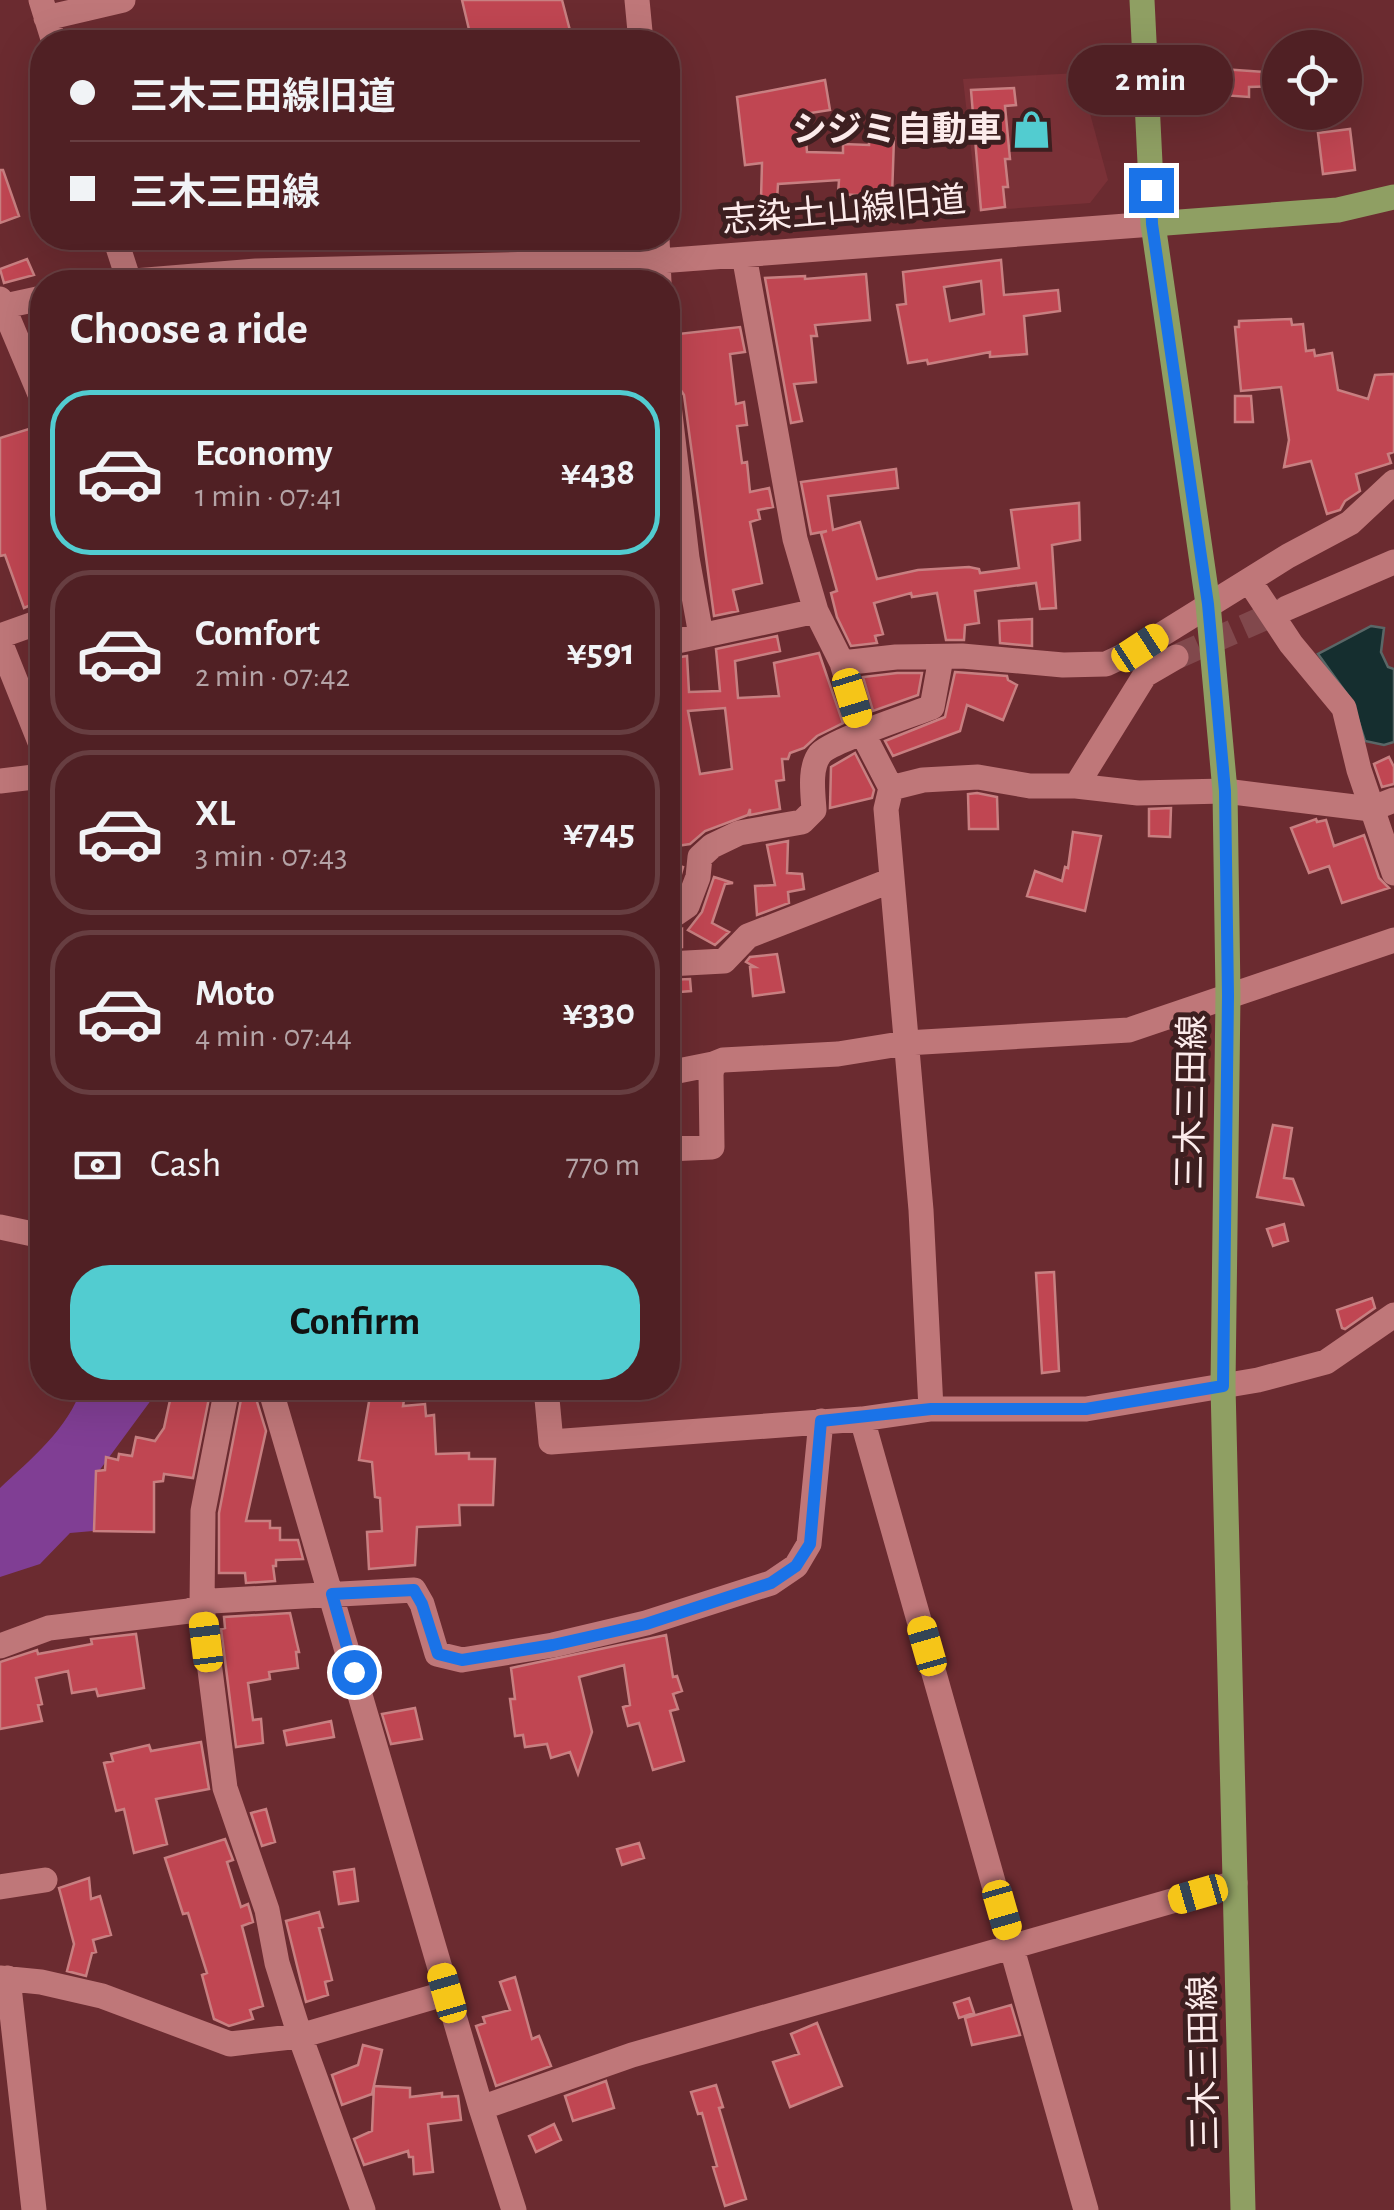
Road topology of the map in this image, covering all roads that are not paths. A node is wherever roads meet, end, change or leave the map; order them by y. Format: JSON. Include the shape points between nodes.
{"nodes":[{"id":1,"x":123,"y":0,"type":"edge"},
{"id":2,"x":638,"y":0,"type":"edge"},
{"id":3,"x":1142,"y":0,"type":"edge"},
{"id":4,"x":47,"y":20,"type":"edge"},
{"id":5,"x":640,"y":30,"type":"edge"},
{"id":6,"x":1394,"y":196,"type":"edge"},
{"id":7,"x":1152,"y":224,"type":"junction"},
{"id":8,"x":744,"y":255,"type":"junction"},
{"id":9,"x":658,"y":260,"type":"edge"},
{"id":10,"x":522,"y":270,"type":"edge"},
{"id":11,"x":30,"y":300,"type":"edge"},
{"id":12,"x":1,"y":304,"type":"edge"},
{"id":13,"x":30,"y":371,"type":"edge"},
{"id":14,"x":1394,"y":482,"type":"edge"},
{"id":15,"x":680,"y":499,"type":"edge"},
{"id":16,"x":1394,"y":562,"type":"edge"},
{"id":17,"x":1250,"y":582,"type":"junction"},
{"id":18,"x":1208,"y":604,"type":"junction"},
{"id":19,"x":1288,"y":608,"type":"tunnel mouth"},
{"id":20,"x":816,"y":612,"type":"junction"},
{"id":21,"x":30,"y":626,"type":"edge"},
{"id":22,"x":701,"y":635,"type":"junction"},
{"id":23,"x":0,"y":639,"type":"edge"},
{"id":24,"x":680,"y":641,"type":"edge"},
{"id":25,"x":1176,"y":657,"type":"tunnel mouth"},
{"id":26,"x":940,"y":658,"type":"junction"},
{"id":27,"x":842,"y":663,"type":"junction"},
{"id":28,"x":30,"y":715,"type":"edge"},
{"id":29,"x":864,"y":734,"type":"junction"},
{"id":30,"x":30,"y":777,"type":"edge"},
{"id":31,"x":0,"y":781,"type":"edge"},
{"id":32,"x":1076,"y":786,"type":"junction"},
{"id":33,"x":891,"y":788,"type":"junction"},
{"id":34,"x":1225,"y":791,"type":"junction"},
{"id":35,"x":1382,"y":804,"type":"edge"},
{"id":36,"x":1394,"y":873,"type":"edge"},
{"id":37,"x":892,"y":880,"type":"junction"},
{"id":38,"x":680,"y":911,"type":"edge"},
{"id":39,"x":1394,"y":940,"type":"edge"},
{"id":40,"x":680,"y":963,"type":"edge"},
{"id":41,"x":1228,"y":996,"type":"junction"},
{"id":42,"x":906,"y":1043,"type":"junction"},
{"id":43,"x":713,"y":1064,"type":"junction"},
{"id":44,"x":680,"y":1071,"type":"edge"},
{"id":45,"x":680,"y":1149,"type":"edge"},
{"id":46,"x":0,"y":1227,"type":"edge"},
{"id":47,"x":30,"y":1233,"type":"edge"},
{"id":48,"x":1394,"y":1315,"type":"edge"},
{"id":49,"x":1223,"y":1386,"type":"junction"},
{"id":50,"x":226,"y":1400,"type":"edge"},
{"id":51,"x":274,"y":1400,"type":"edge"},
{"id":52,"x":547,"y":1400,"type":"edge"},
{"id":53,"x":931,"y":1409,"type":"junction"},
{"id":54,"x":862,"y":1419,"type":"junction"},
{"id":55,"x":821,"y":1421,"type":"junction"},
{"id":56,"x":332,"y":1594,"type":"junction"},
{"id":57,"x":202,"y":1607,"type":"junction"},
{"id":58,"x":0,"y":1646,"type":"edge"},
{"id":59,"x":45,"y":1880,"type":"dead end"},
{"id":60,"x":1235,"y":1883,"type":"junction"},
{"id":61,"x":0,"y":1888,"type":"edge"},
{"id":62,"x":1013,"y":1948,"type":"junction"},
{"id":63,"x":4,"y":1978,"type":"edge"},
{"id":64,"x":447,"y":1993,"type":"junction"},
{"id":65,"x":300,"y":2036,"type":"junction"},
{"id":66,"x":480,"y":2108,"type":"junction"},
{"id":67,"x":34,"y":2210,"type":"edge"},
{"id":68,"x":363,"y":2210,"type":"edge"},
{"id":69,"x":514,"y":2210,"type":"edge"},
{"id":70,"x":1086,"y":2210,"type":"edge"},
{"id":71,"x":1244,"y":2210,"type":"edge"}],
"edges":[{"from":1,"to":4,"type":"street"},
{"from":2,"to":5,"type":"street"},
{"from":3,"to":7,"type":"main road","name":"三木三田線"},
{"from":6,"to":7,"type":"main road","via":[[1338,210]]},
{"from":7,"to":8,"type":"street","name":"志染土山線旧道"},
{"from":7,"to":18,"type":"main road","name":"三木三田線"},
{"from":8,"to":9,"type":"street","name":"志染土山線旧道"},
{"from":8,"to":20,"type":"street","via":[[795,539]]},
{"from":9,"to":10,"type":"street","name":"志染土山線旧道"},
{"from":11,"to":12,"type":"street"},
{"from":12,"to":13,"type":"street"},
{"from":14,"to":17,"type":"street","via":[[1350,522]]},
{"from":15,"to":22,"type":"street"},
{"from":16,"to":19,"type":"street"},
{"from":17,"to":18,"type":"street"},
{"from":17,"to":35,"type":"street","via":[[1344,708]]},
{"from":18,"to":26,"type":"street","via":[[1106,664]]},
{"from":18,"to":34,"type":"main road","name":"三木三田線"},
{"from":20,"to":22,"type":"street"},
{"from":20,"to":27,"type":"street"},
{"from":21,"to":23,"type":"street"},
{"from":22,"to":24,"type":"street"},
{"from":23,"to":28,"type":"street"},
{"from":25,"to":32,"type":"street","via":[[1145,676]]},
{"from":26,"to":27,"type":"street"},
{"from":26,"to":29,"type":"street","via":[[932,706]]},
{"from":27,"to":29,"type":"street"},
{"from":29,"to":33,"type":"street"},
{"from":29,"to":38,"type":"street","via":[[819,754],[814,810],[802,822],[739,833],[700,857]]},
{"from":30,"to":31,"type":"street"},
{"from":32,"to":33,"type":"street","via":[[978,777]]},
{"from":32,"to":34,"type":"street"},
{"from":33,"to":37,"type":"street","via":[[886,809]]},
{"from":34,"to":35,"type":"street"},
{"from":34,"to":41,"type":"main road","name":"三木三田線"},
{"from":35,"to":36,"type":"street"},
{"from":37,"to":40,"type":"street","via":[[748,936],[724,960]]},
{"from":37,"to":42,"type":"street"},
{"from":39,"to":41,"type":"street"},
{"from":41,"to":42,"type":"street","via":[[1129,1030]]},
{"from":41,"to":49,"type":"main road","name":"三木三田線"},
{"from":42,"to":43,"type":"street"},
{"from":42,"to":53,"type":"street"},
{"from":43,"to":44,"type":"street"},
{"from":43,"to":45,"type":"street","via":[[712,1147]]},
{"from":46,"to":47,"type":"street"},
{"from":48,"to":49,"type":"street","via":[[1326,1362]]},
{"from":49,"to":53,"type":"street","via":[[1086,1409]]},
{"from":49,"to":60,"type":"main road","name":"三木三田線"},
{"from":50,"to":57,"type":"street","via":[[203,1511]]},
{"from":51,"to":56,"type":"street"},
{"from":52,"to":55,"type":"street","via":[[551,1442]]},
{"from":53,"to":54,"type":"street"},
{"from":54,"to":55,"type":"street"},
{"from":54,"to":62,"type":"street"},
{"from":55,"to":56,"type":"street","via":[[810,1544],[796,1566],[771,1583],[646,1624],[462,1660],[438,1654],[414,1590]]},
{"from":56,"to":57,"type":"street"},
{"from":56,"to":64,"type":"street"},
{"from":57,"to":58,"type":"street","via":[[49,1628]]},
{"from":57,"to":65,"type":"street","via":[[225,1788]]},
{"from":59,"to":61,"type":"street"},
{"from":60,"to":62,"type":"street"},
{"from":60,"to":71,"type":"main road","name":"三木三田線"},
{"from":62,"to":66,"type":"street","via":[[632,2055]]},
{"from":62,"to":70,"type":"street"},
{"from":63,"to":65,"type":"street","via":[[102,1996],[230,2044]]},
{"from":63,"to":67,"type":"street"},
{"from":64,"to":65,"type":"street"},
{"from":64,"to":66,"type":"street"},
{"from":65,"to":68,"type":"street"},
{"from":66,"to":69,"type":"street"}]}
